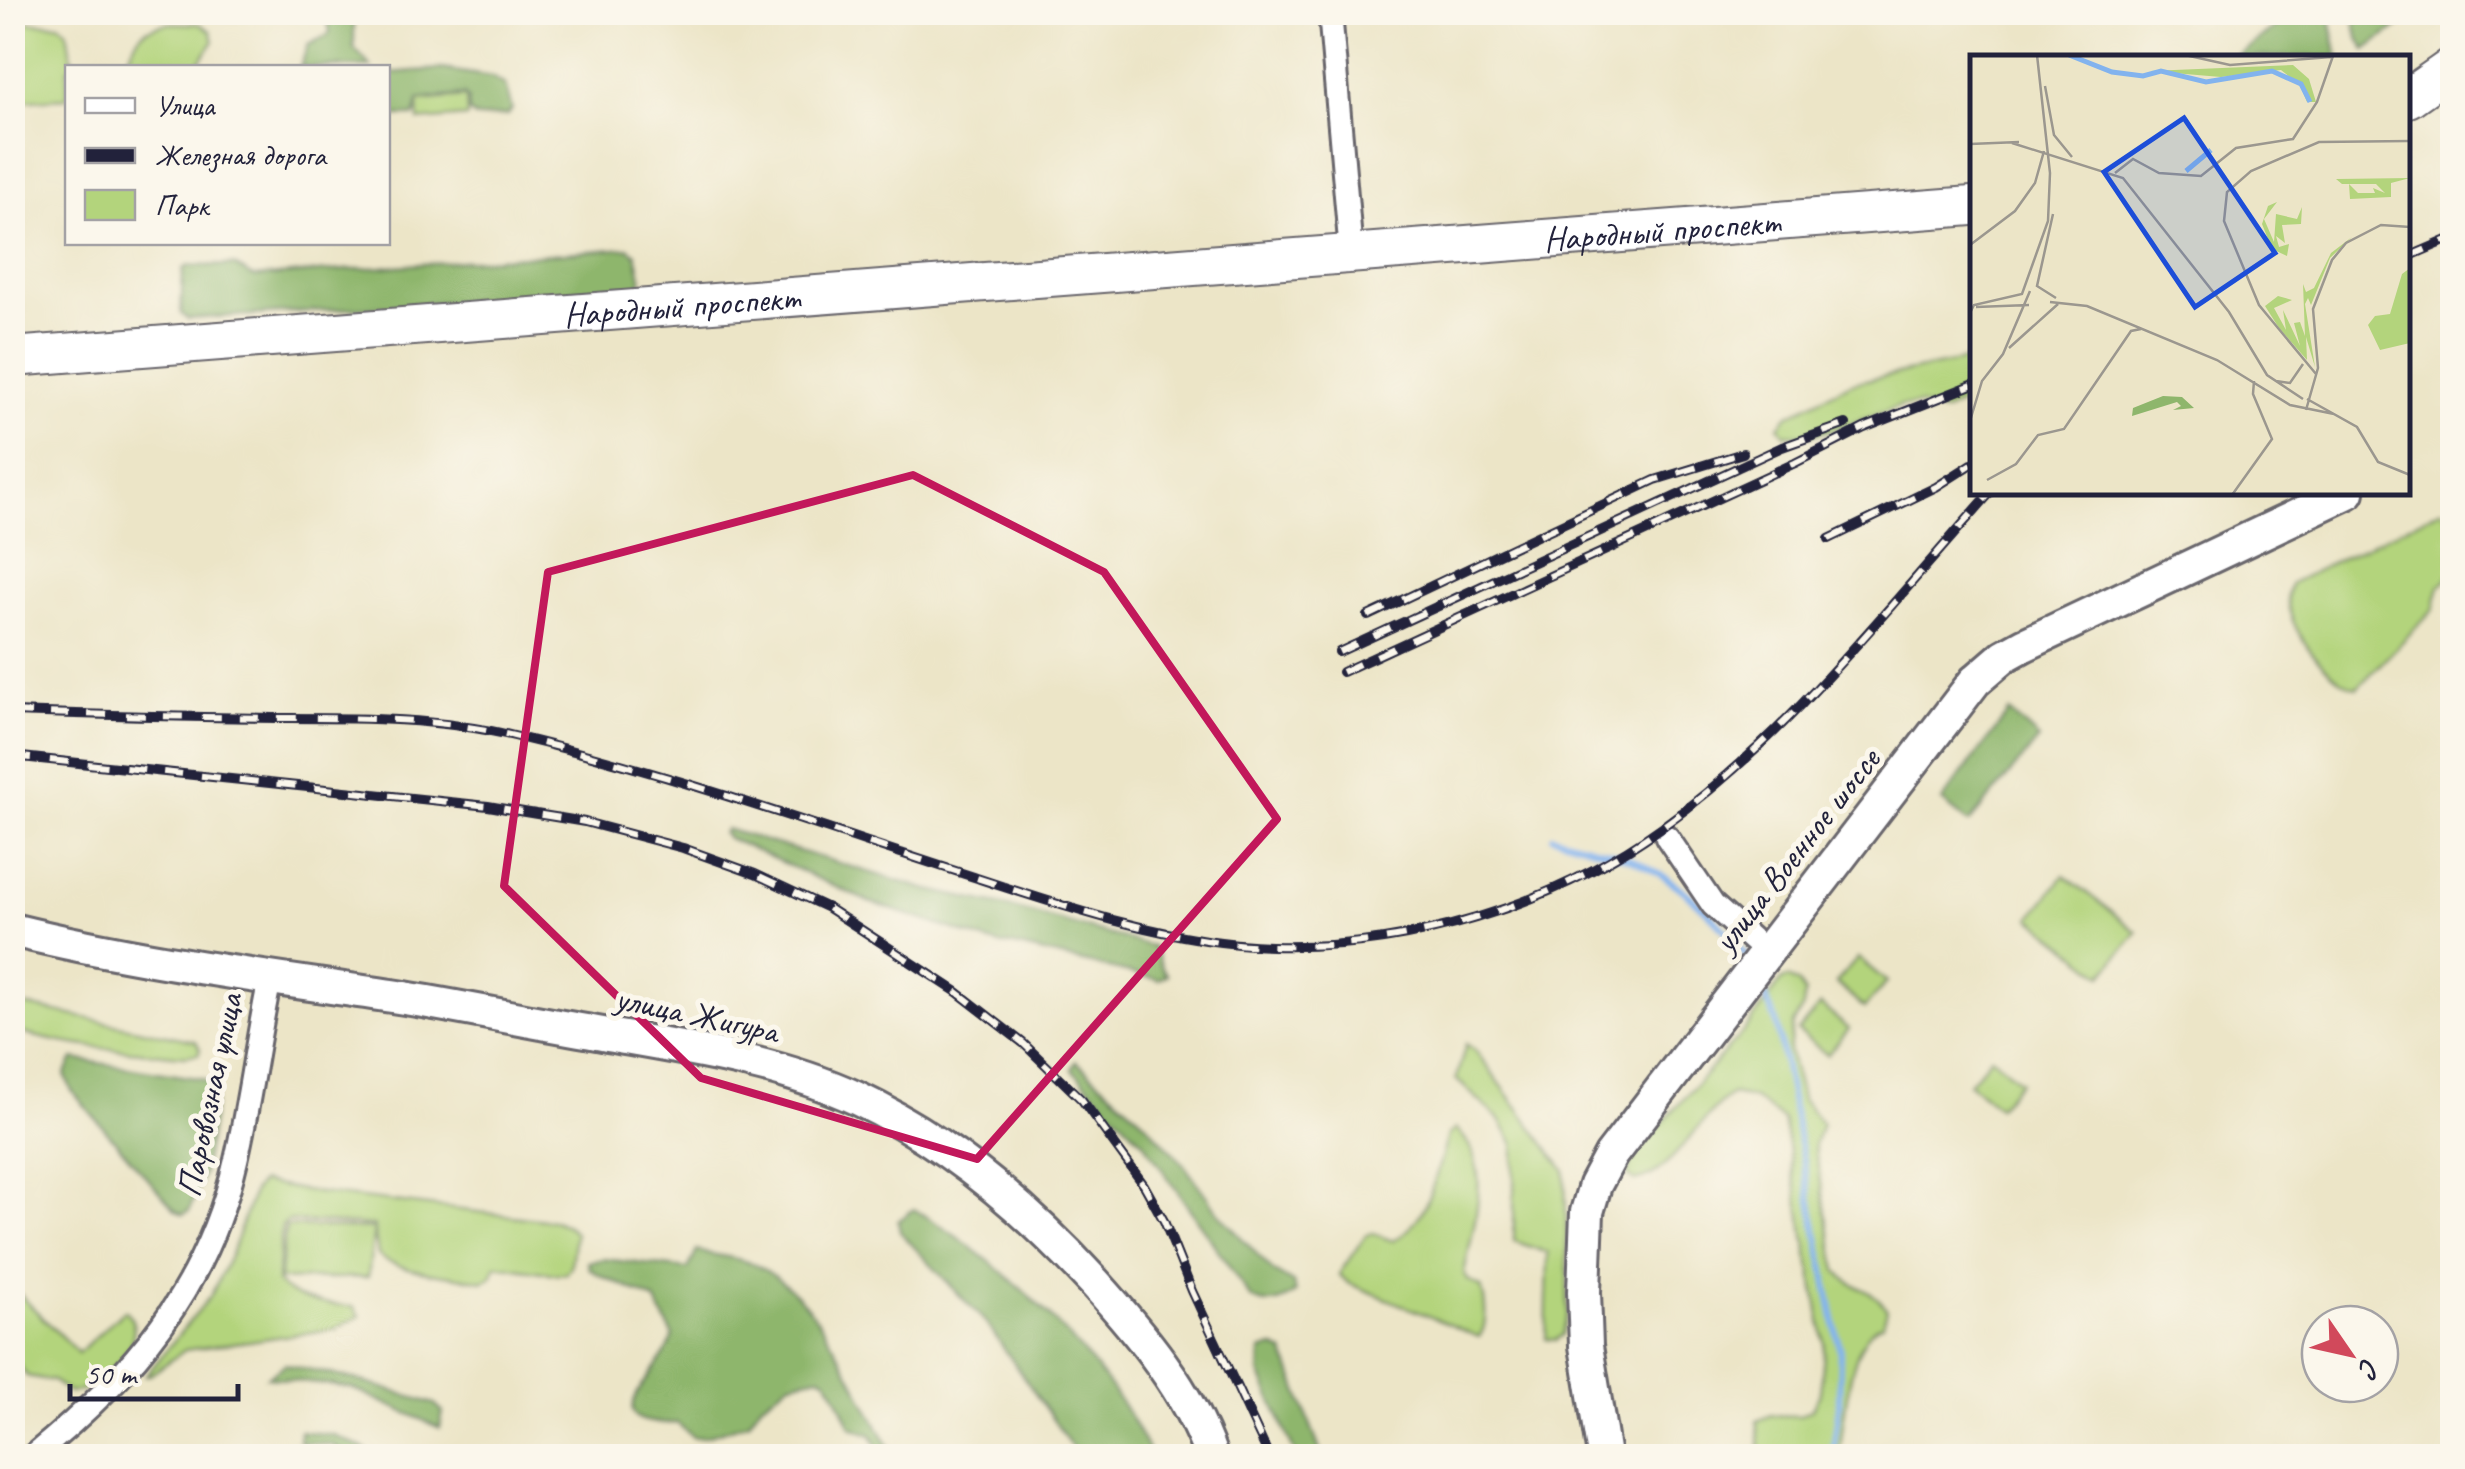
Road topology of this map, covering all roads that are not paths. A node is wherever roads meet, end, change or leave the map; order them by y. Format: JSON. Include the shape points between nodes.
{"nodes":[{"id":1,"x":1330,"y":12,"type":"edge"},
{"id":2,"x":2452,"y":67,"type":"edge"},
{"id":3,"x":2410,"y":97,"type":"edge"},
{"id":4,"x":1970,"y":206,"type":"edge"},
{"id":5,"x":1352,"y":252,"type":"junction"},
{"id":6,"x":12,"y":357,"type":"edge"},
{"id":7,"x":2342,"y":495,"type":"edge"},
{"id":8,"x":1667,"y":836,"type":"dead end"},
{"id":9,"x":12,"y":930,"type":"edge"},
{"id":10,"x":1764,"y":958,"type":"junction"},
{"id":11,"x":270,"y":980,"type":"junction"},
{"id":12,"x":32,"y":1456,"type":"edge"},
{"id":13,"x":1211,"y":1456,"type":"edge"},
{"id":14,"x":1604,"y":1456,"type":"edge"}],
"edges":[{"from":1,"to":5,"type":"street"},
{"from":2,"to":3,"type":"main road"},
{"from":4,"to":5,"type":"main road","name":"Народный проспект"},
{"from":5,"to":6,"type":"main road","name":"Народный проспект"},
{"from":7,"to":10,"type":"main road","name":"улица Военное шоссе","via":[[2004,656],[1975,681]]},
{"from":8,"to":10,"type":"street","via":[[1713,905]]},
{"from":9,"to":11,"type":"main road","name":"улица Жигура"},
{"from":10,"to":14,"type":"main road","name":"улица Военное шоссе","via":[[1594,1185],[1584,1292]]},
{"from":11,"to":12,"type":"street","name":"Паровозная улица","via":[[236,1162],[198,1269],[163,1328]]},
{"from":11,"to":13,"type":"main road","name":"улица Жигура","via":[[745,1060],[896,1118],[970,1167],[1057,1242],[1166,1369]]}]}
